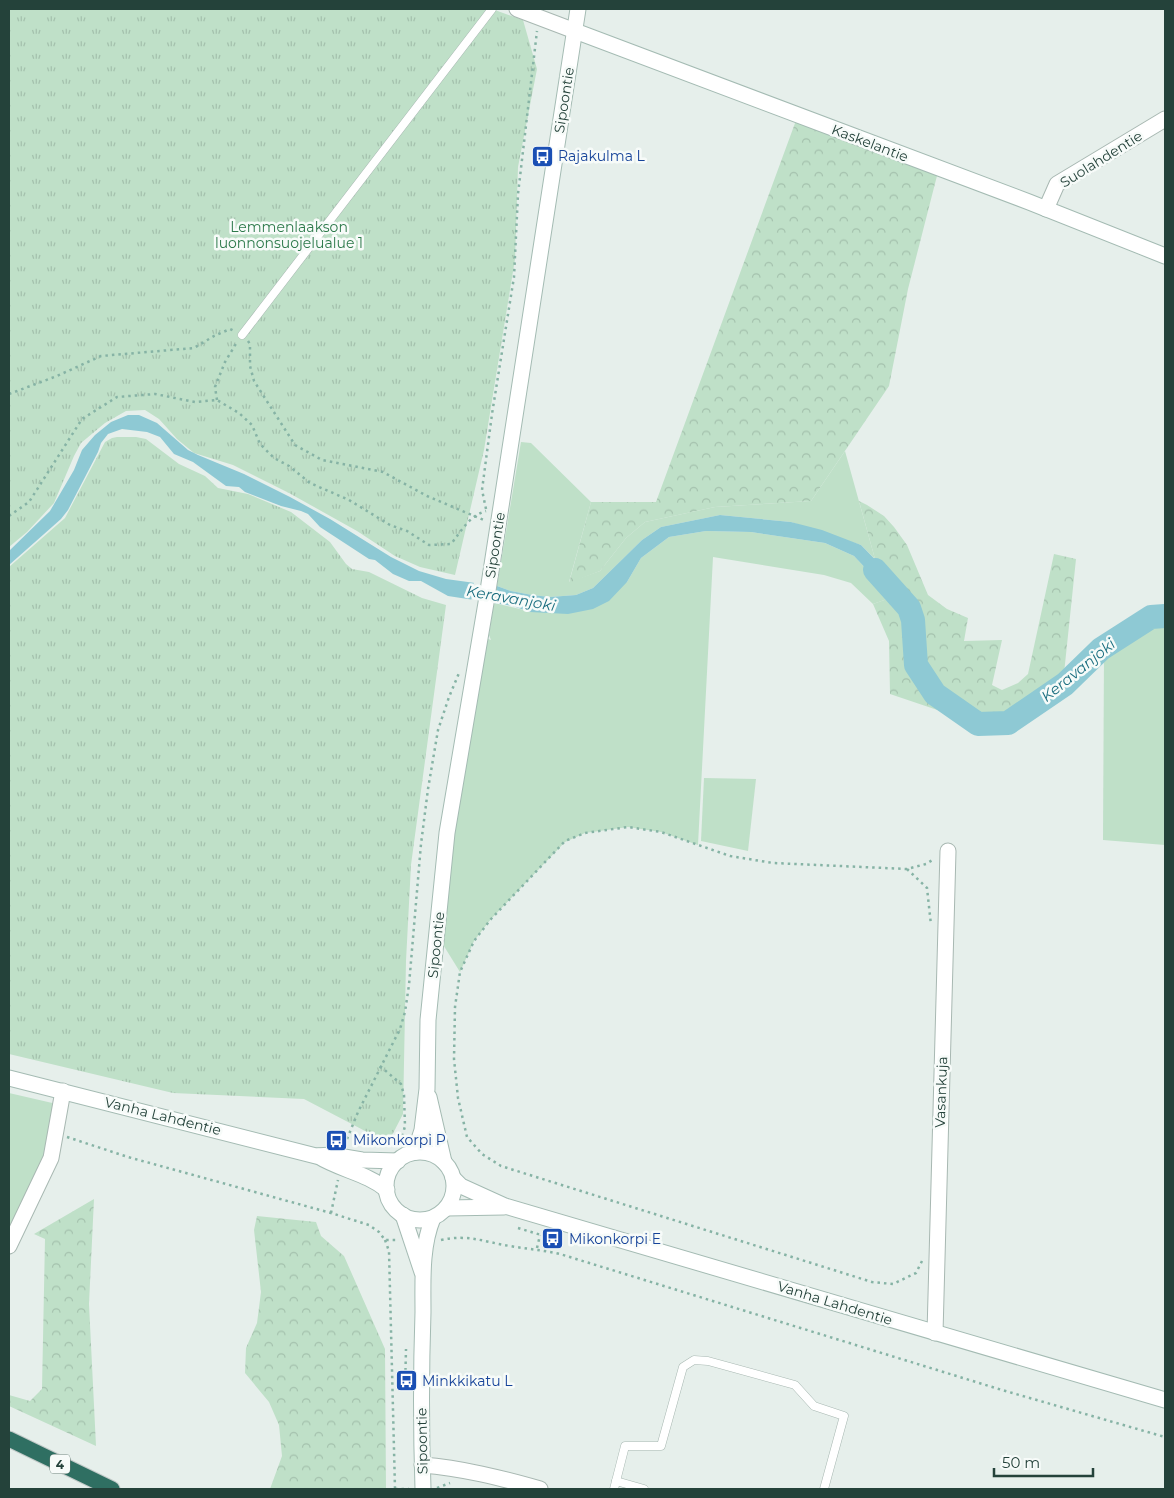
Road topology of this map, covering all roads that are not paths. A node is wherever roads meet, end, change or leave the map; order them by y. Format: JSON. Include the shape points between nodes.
{"nodes":[{"id":1,"x":492,"y":9,"type":"edge"},
{"id":2,"x":517,"y":9,"type":"edge"},
{"id":3,"x":578,"y":9,"type":"edge"},
{"id":4,"x":575,"y":32,"type":"junction"},
{"id":5,"x":1165,"y":119,"type":"edge"},
{"id":6,"x":1046,"y":209,"type":"junction"},
{"id":7,"x":1165,"y":256,"type":"edge"},
{"id":8,"x":242,"y":335,"type":"road end"},
{"id":9,"x":948,"y":851,"type":"road end"},
{"id":10,"x":9,"y":1078,"type":"edge"},
{"id":11,"x":427,"y":1089,"type":"junction"},
{"id":12,"x":63,"y":1091,"type":"junction"},
{"id":13,"x":415,"y":1152,"type":"junction"},
{"id":14,"x":316,"y":1156,"type":"junction"},
{"id":15,"x":398,"y":1161,"type":"junction"},
{"id":16,"x":444,"y":1162,"type":"junction"},
{"id":17,"x":453,"y":1178,"type":"junction"},
{"id":18,"x":387,"y":1190,"type":"junction"},
{"id":19,"x":505,"y":1206,"type":"junction"},
{"id":20,"x":446,"y":1208,"type":"junction"},
{"id":21,"x":403,"y":1216,"type":"junction"},
{"id":22,"x":433,"y":1218,"type":"junction"},
{"id":23,"x":9,"y":1246,"type":"edge"},
{"id":24,"x":423,"y":1274,"type":"junction"},
{"id":25,"x":935,"y":1333,"type":"junction"},
{"id":26,"x":1165,"y":1400,"type":"edge"},
{"id":27,"x":9,"y":1439,"type":"edge"},
{"id":28,"x":422,"y":1465,"type":"junction"},
{"id":29,"x":615,"y":1485,"type":"edge"},
{"id":30,"x":531,"y":1488,"type":"edge"},
{"id":31,"x":112,"y":1489,"type":"edge"},
{"id":32,"x":423,"y":1489,"type":"edge"},
{"id":33,"x":644,"y":1489,"type":"edge"},
{"id":34,"x":824,"y":1489,"type":"edge"}],
"edges":[{"from":1,"to":8,"type":"lane"},
{"from":2,"to":4,"type":"main road","name":"Kaskelantie"},
{"from":3,"to":4,"type":"main road","name":"Sipoontie"},
{"from":4,"to":6,"type":"main road","name":"Kaskelantie"},
{"from":4,"to":11,"type":"main road","name":"Sipoontie","via":[[447,834],[428,1020]]},
{"from":5,"to":6,"type":"main road","name":"Suolahdentie","via":[[1057,184]]},
{"from":6,"to":7,"type":"main road","name":"Kaskelantie"},
{"from":9,"to":25,"type":"main road","name":"Vasankuja"},
{"from":10,"to":12,"type":"main road","name":"Vanha Lahdentie"},
{"from":11,"to":13,"type":"main road","name":"Sipoontie","via":[[422,1130]]},
{"from":11,"to":16,"type":"main road","name":"Sipoontie"},
{"from":12,"to":14,"type":"main road","name":"Vanha Lahdentie"},
{"from":12,"to":23,"type":"main road","via":[[51,1158]]},
{"from":13,"to":15,"type":"main road"},
{"from":13,"to":16,"type":"main road","via":[[427,1152]]},
{"from":14,"to":15,"type":"main road","name":"Vanha Lahdentie"},
{"from":14,"to":18,"type":"main road","name":"Vanha Lahdentie","via":[[369,1177]]},
{"from":15,"to":18,"type":"main road","via":[[388,1174]]},
{"from":16,"to":17,"type":"main road"},
{"from":17,"to":19,"type":"main road","name":"Vanha Lahdentie","via":[[461,1186]]},
{"from":17,"to":20,"type":"main road","via":[[455,1186]]},
{"from":18,"to":21,"type":"main road","via":[[394,1208]]},
{"from":19,"to":20,"type":"main road","name":"Vanha Lahdentie"},
{"from":19,"to":25,"type":"main road","name":"Vanha Lahdentie"},
{"from":20,"to":22,"type":"main road"},
{"from":21,"to":22,"type":"main road","via":[[414,1220]]},
{"from":21,"to":24,"type":"main road","name":"Sipoontie"},
{"from":22,"to":24,"type":"main road","name":"Sipoontie","via":[[426,1241]]},
{"from":24,"to":28,"type":"main road","name":"Sipoontie"},
{"from":25,"to":26,"type":"main road","name":"Vanha Lahdentie"},
{"from":27,"to":31,"type":"highway","number":"4"},
{"from":28,"to":30,"type":"main road","via":[[470,1471]]},
{"from":28,"to":32,"type":"main road","name":"Sipoontie"},
{"from":29,"to":33,"type":"lane"},
{"from":29,"to":34,"type":"lane","via":[[626,1446],[662,1446],[683,1367],[694,1360],[795,1385],[814,1406],[844,1416]]}]}
